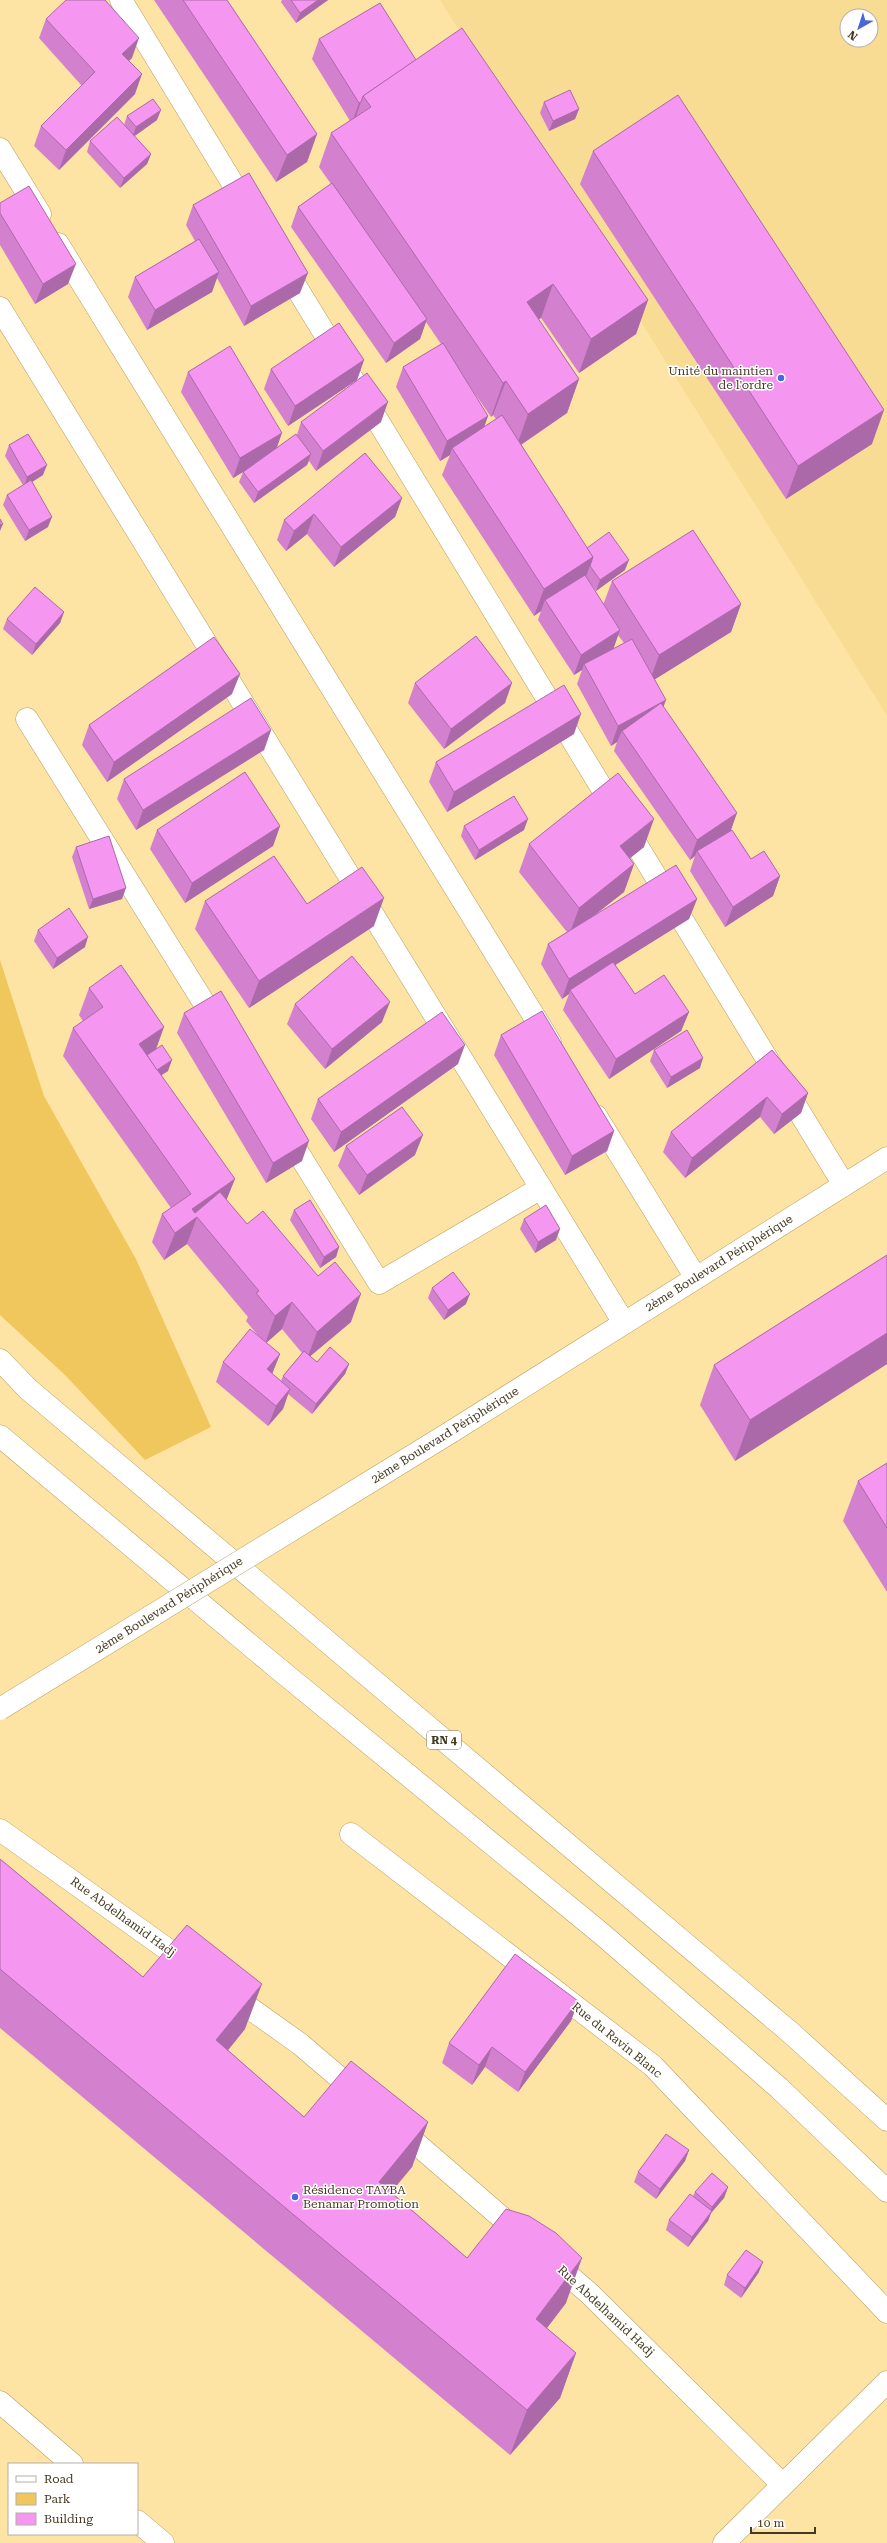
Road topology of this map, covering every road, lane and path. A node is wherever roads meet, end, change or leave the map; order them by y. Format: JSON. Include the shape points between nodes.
{"nodes":[{"id":1,"x":121,"y":0,"type":"edge"},
{"id":2,"x":0,"y":149,"type":"edge"},
{"id":3,"x":258,"y":225,"type":"edge"},
{"id":4,"x":275,"y":252,"type":"edge"},
{"id":5,"x":0,"y":308,"type":"edge"},
{"id":6,"x":27,"y":719,"type":"dead end"},
{"id":7,"x":228,"y":1041,"type":"edge"},
{"id":8,"x":562,"y":1060,"type":"edge"},
{"id":9,"x":587,"y":1101,"type":"edge"},
{"id":10,"x":274,"y":1115,"type":"edge"},
{"id":11,"x":887,"y":1158,"type":"edge"},
{"id":12,"x":844,"y":1185,"type":"junction"},
{"id":13,"x":541,"y":1188,"type":"junction"},
{"id":14,"x":696,"y":1278,"type":"junction"},
{"id":15,"x":624,"y":1323,"type":"junction"},
{"id":16,"x":0,"y":1360,"type":"edge"},
{"id":17,"x":0,"y":1436,"type":"edge"},
{"id":18,"x":0,"y":1709,"type":"edge"},
{"id":19,"x":0,"y":1830,"type":"edge"},
{"id":20,"x":351,"y":1834,"type":"dead end"},
{"id":21,"x":887,"y":2120,"type":"edge"},
{"id":22,"x":887,"y":2191,"type":"edge"},
{"id":23,"x":887,"y":2312,"type":"edge"},
{"id":24,"x":887,"y":2382,"type":"edge"},
{"id":25,"x":0,"y":2402,"type":"edge"},
{"id":26,"x":71,"y":2463,"type":"edge"},
{"id":27,"x":782,"y":2484,"type":"junction"},
{"id":28,"x":138,"y":2521,"type":"edge"},
{"id":29,"x":163,"y":2543,"type":"edge"},
{"id":30,"x":724,"y":2543,"type":"edge"}],
"edges":[{"from":1,"to":3,"type":"main road"},
{"from":2,"to":8,"type":"main road"},
{"from":4,"to":12,"type":"main road"},
{"from":5,"to":13,"type":"main road"},
{"from":6,"to":7,"type":"main road"},
{"from":9,"to":14,"type":"main road"},
{"from":10,"to":13,"type":"main road","via":[[379,1283]]},
{"from":11,"to":12,"type":"main road","name":"2ème Boulevard Périphérique"},
{"from":12,"to":14,"type":"main road","name":"2ème Boulevard Périphérique"},
{"from":13,"to":15,"type":"main road"},
{"from":14,"to":15,"type":"main road","name":"2ème Boulevard Périphérique"},
{"from":15,"to":18,"type":"main road","name":"2ème Boulevard Périphérique","bridge":true},
{"from":16,"to":21,"type":"main road","number":"RN 4","via":[[34,1394],[791,2033]]},
{"from":17,"to":22,"type":"main road","via":[[602,1935],[779,2088]]},
{"from":19,"to":27,"type":"main road","name":"Rue Abdelhamid Hadj","via":[[300,2044],[590,2294]]},
{"from":20,"to":23,"type":"main road","name":"Rue du Ravin Blanc","via":[[653,2066]]},
{"from":24,"to":27,"type":"main road"},
{"from":25,"to":26,"type":"main road"},
{"from":27,"to":30,"type":"main road"},
{"from":28,"to":29,"type":"main road"}]}
